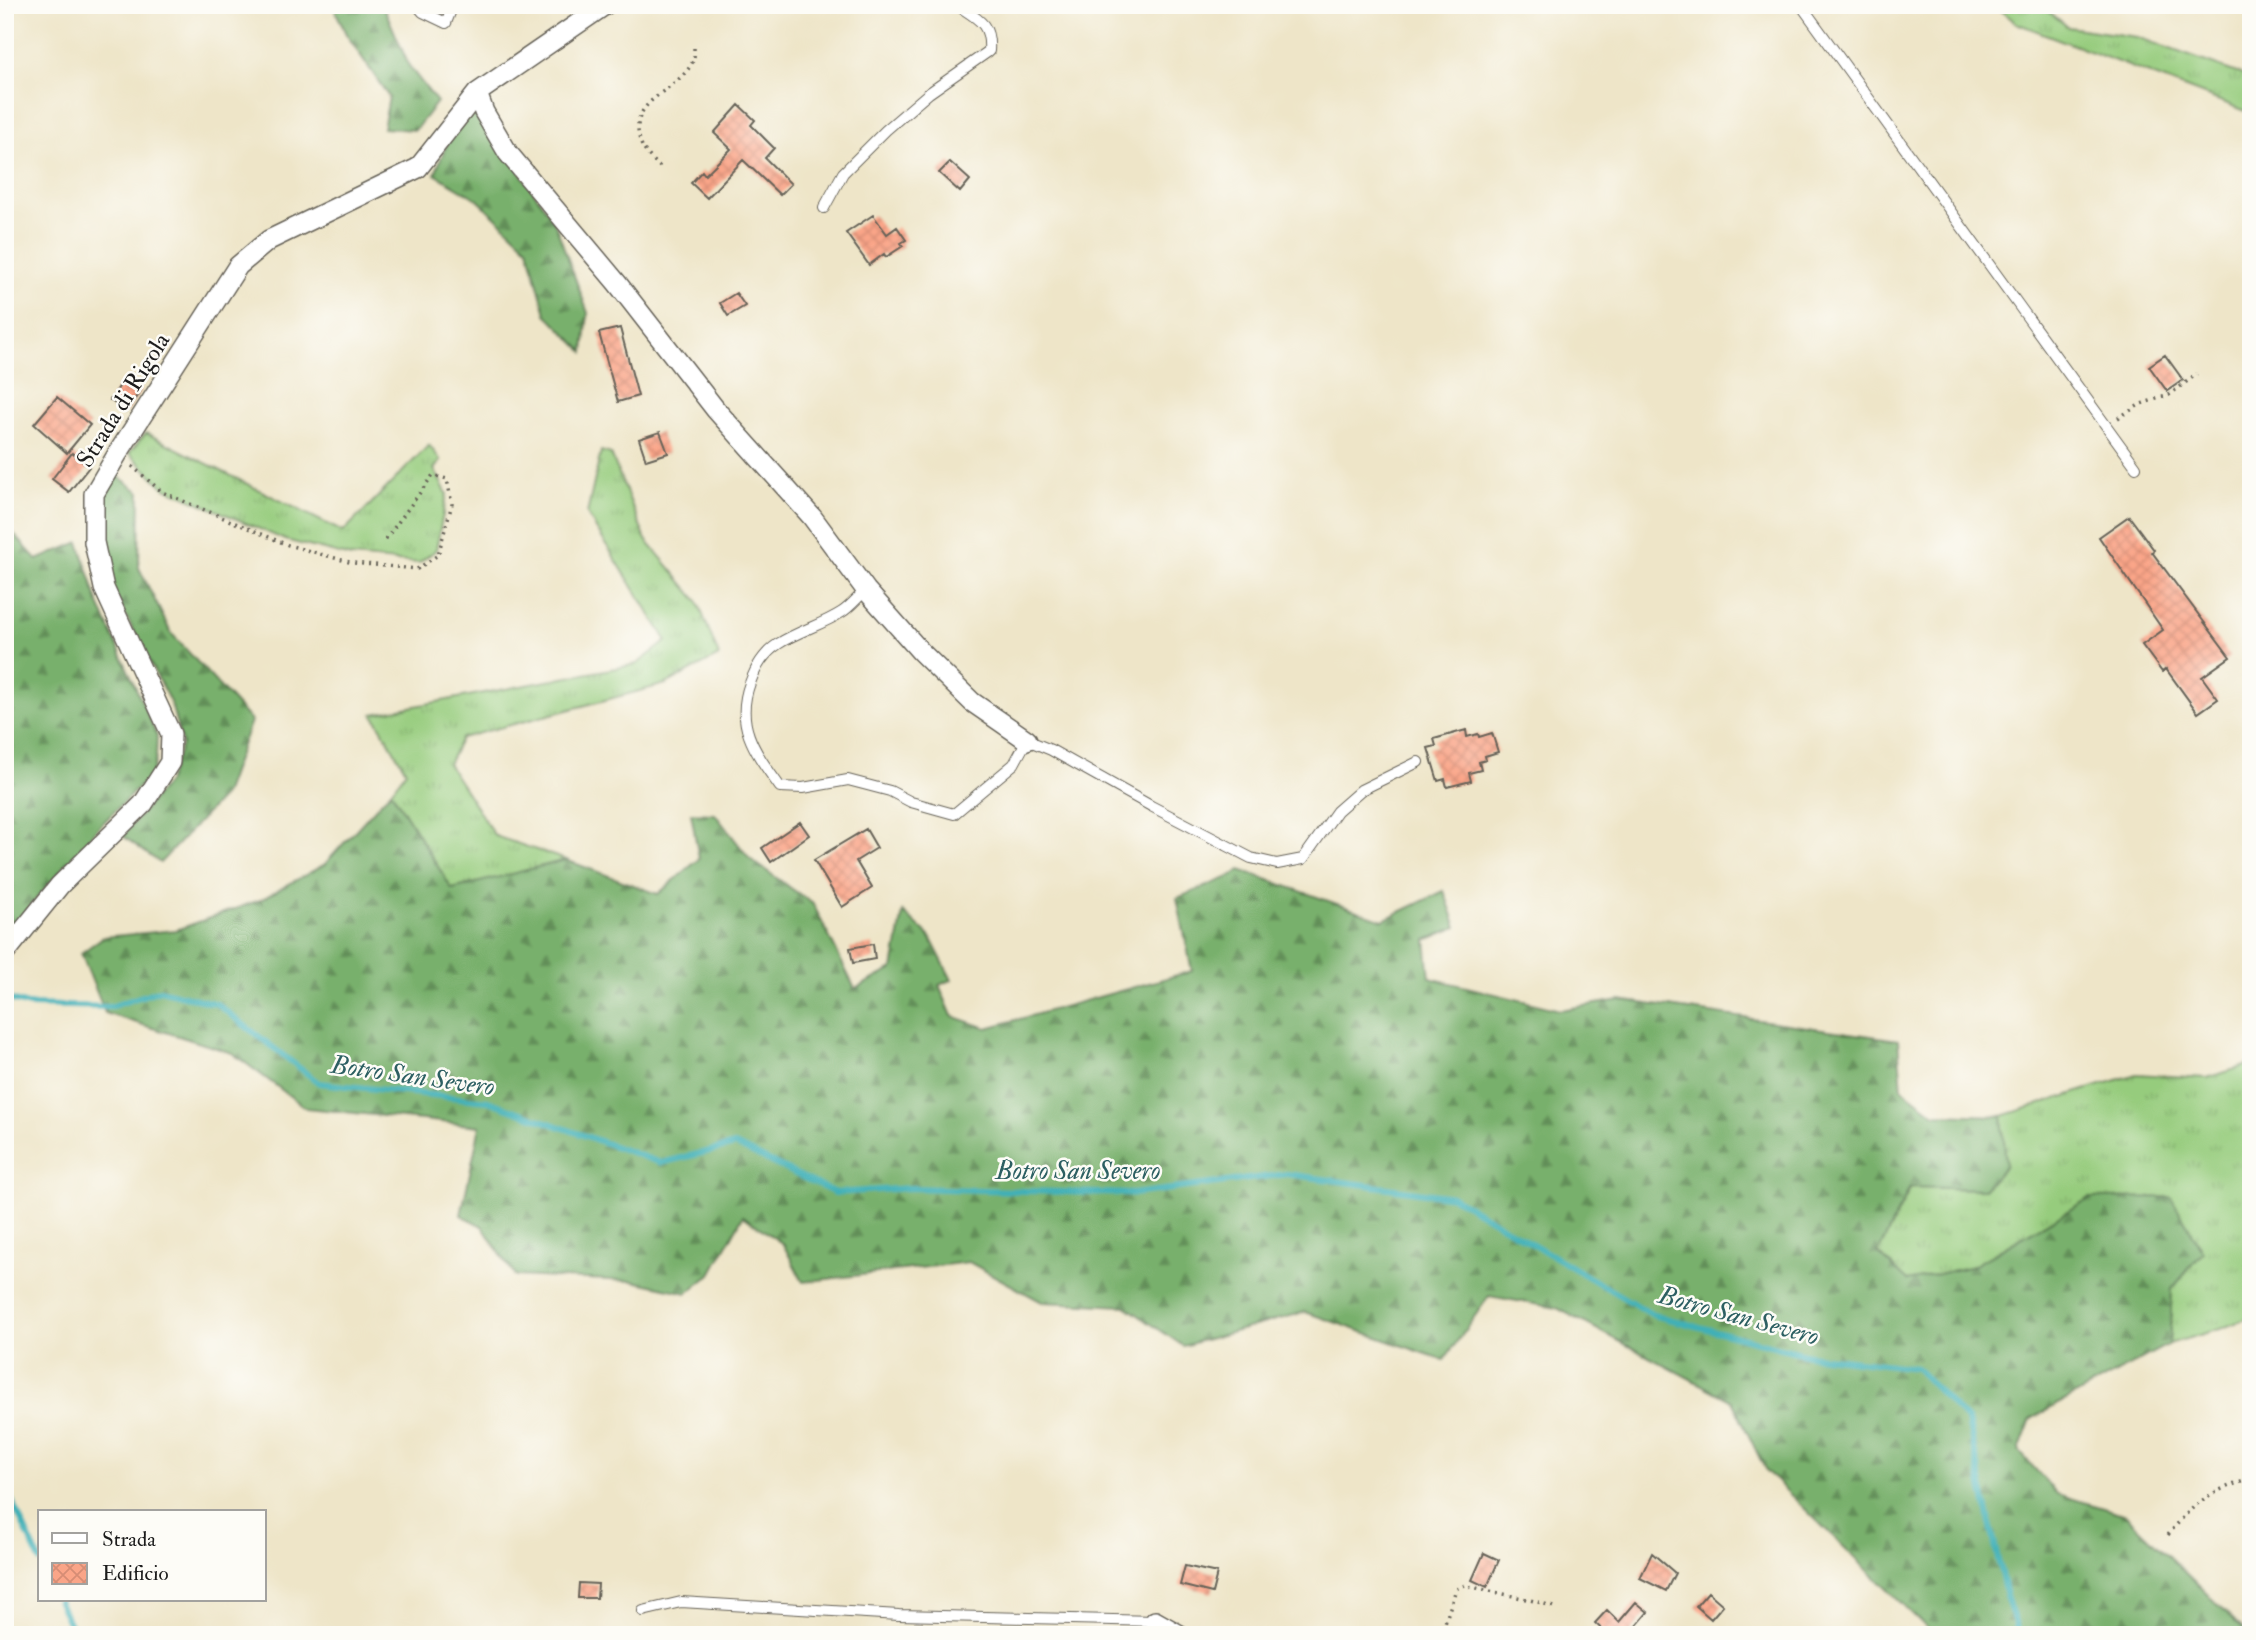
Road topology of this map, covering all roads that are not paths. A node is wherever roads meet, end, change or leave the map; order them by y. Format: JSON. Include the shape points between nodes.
{"nodes":[{"id":1,"x":417,"y":5,"type":"edge"},
{"id":2,"x":453,"y":5,"type":"edge"},
{"id":3,"x":957,"y":5,"type":"edge"},
{"id":4,"x":1801,"y":5,"type":"edge"},
{"id":5,"x":594,"y":8,"type":"edge"},
{"id":6,"x":477,"y":93,"type":"junction"},
{"id":7,"x":824,"y":208,"type":"dead end"},
{"id":8,"x":2136,"y":467,"type":"dead end"},
{"id":9,"x":866,"y":590,"type":"junction"},
{"id":10,"x":1027,"y":740,"type":"junction"},
{"id":11,"x":1418,"y":761,"type":"dead end"},
{"id":12,"x":5,"y":953,"type":"edge"},
{"id":13,"x":643,"y":1611,"type":"dead end"},
{"id":14,"x":1156,"y":1621,"type":"joint"},
{"id":15,"x":1180,"y":1635,"type":"edge"}],
"edges":[{"from":1,"to":2,"type":"lane","via":[[446,23]]},
{"from":3,"to":7,"type":"lane","via":[[982,22],[990,36],[989,51],[886,130],[843,173]]},
{"from":4,"to":8,"type":"lane"},
{"from":5,"to":6,"type":"street","name":"Strada di Rigola"},
{"from":6,"to":9,"type":"street","via":[[508,153],[716,410],[811,517]]},
{"from":6,"to":12,"type":"street","name":"Strada di Rigola","via":[[418,168],[269,240],[238,266],[94,494],[94,542],[104,588],[171,734],[170,762],[143,804],[60,885]]},
{"from":9,"to":10,"type":"street","via":[[972,702]]},
{"from":9,"to":10,"type":"lane","via":[[843,612],[777,645],[757,664],[743,712],[747,733],[780,787],[848,780],[954,814],[1014,764]]},
{"from":10,"to":11,"type":"lane","via":[[1251,858],[1277,864],[1303,859],[1337,811],[1361,790]]},
{"from":13,"to":14,"type":"lane","via":[[681,1602],[899,1615]]},
{"from":14,"to":15,"type":"street"}]}
